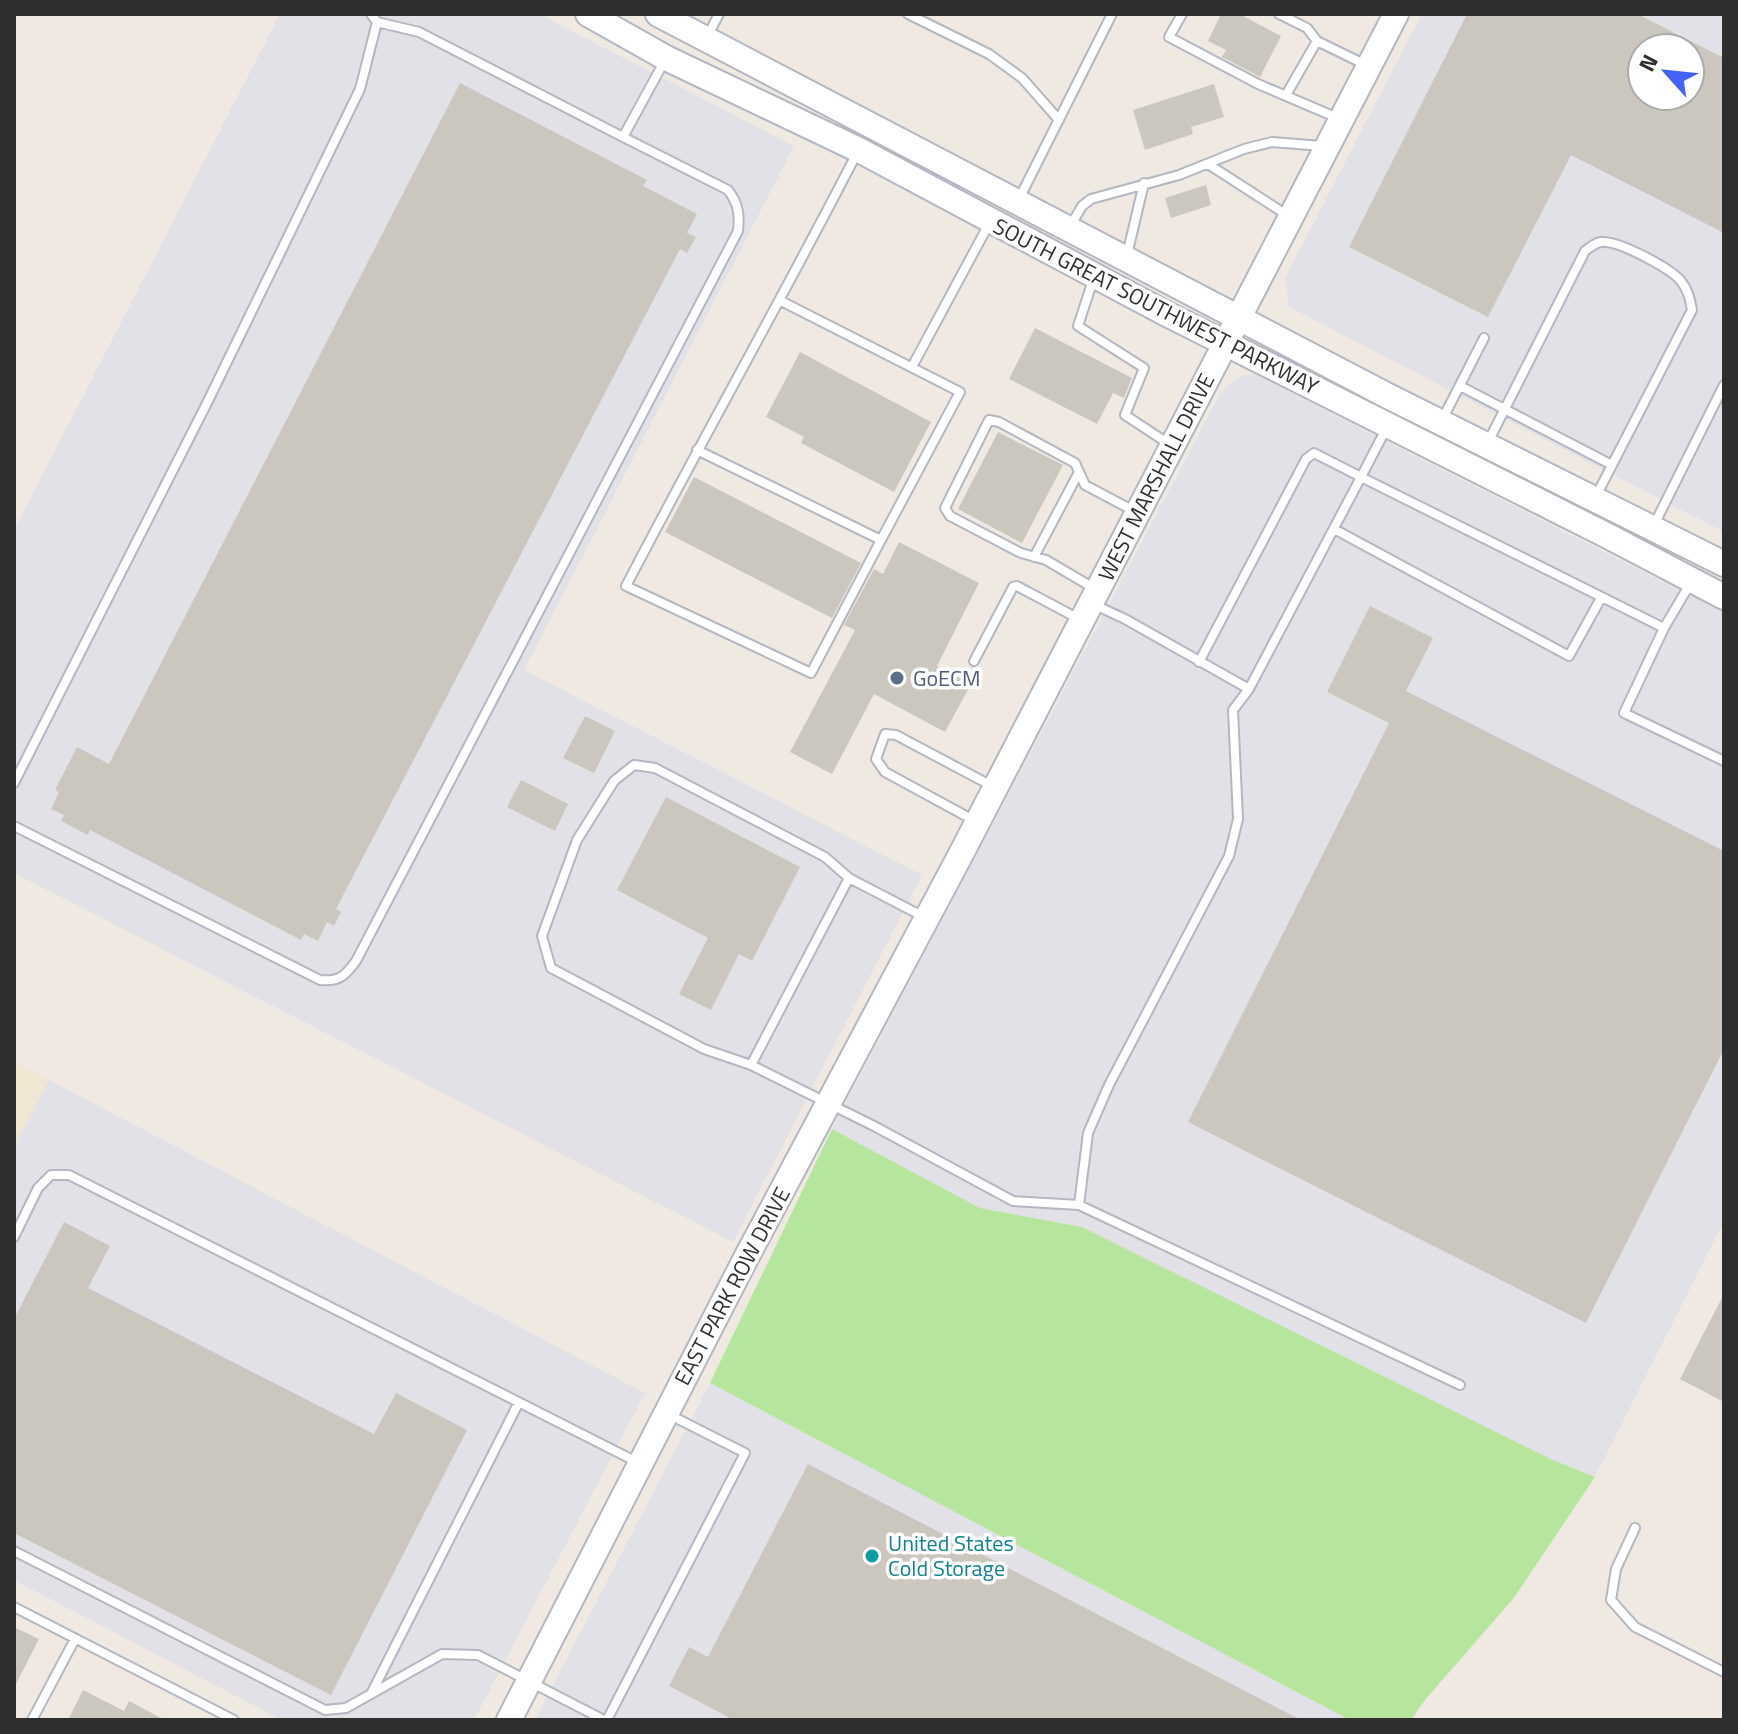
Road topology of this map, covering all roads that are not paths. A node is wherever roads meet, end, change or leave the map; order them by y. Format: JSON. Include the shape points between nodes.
{"nodes":[{"id":1,"x":588,"y":14,"type":"edge"},
{"id":2,"x":658,"y":14,"type":"edge"},
{"id":3,"x":719,"y":14,"type":"edge"},
{"id":4,"x":908,"y":14,"type":"edge"},
{"id":5,"x":1112,"y":14,"type":"edge"},
{"id":6,"x":1182,"y":14,"type":"edge"},
{"id":7,"x":1279,"y":14,"type":"edge"},
{"id":8,"x":1396,"y":14,"type":"edge"},
{"id":9,"x":374,"y":18,"type":"edge"},
{"id":10,"x":706,"y":39,"type":"junction"},
{"id":11,"x":1317,"y":41,"type":"junction"},
{"id":12,"x":666,"y":58,"type":"junction"},
{"id":13,"x":1368,"y":67,"type":"junction"},
{"id":14,"x":1286,"y":95,"type":"junction"},
{"id":15,"x":1341,"y":119,"type":"junction"},
{"id":16,"x":1059,"y":120,"type":"junction"},
{"id":17,"x":871,"y":126,"type":"junction"},
{"id":18,"x":623,"y":137,"type":"junction"},
{"id":19,"x":1327,"y":146,"type":"junction"},
{"id":20,"x":859,"y":150,"type":"junction"},
{"id":21,"x":1208,"y":164,"type":"junction"},
{"id":22,"x":1144,"y":183,"type":"junction"},
{"id":23,"x":1017,"y":203,"type":"junction"},
{"id":24,"x":1290,"y":218,"type":"junction"},
{"id":25,"x":991,"y":221,"type":"junction"},
{"id":26,"x":1068,"y":230,"type":"junction"},
{"id":27,"x":1126,"y":259,"type":"junction"},
{"id":28,"x":1094,"y":276,"type":"junction"},
{"id":29,"x":781,"y":301,"type":"junction"},
{"id":30,"x":1238,"y":318,"type":"junction"},
{"id":31,"x":1484,"y":338,"type":"dead end"},
{"id":32,"x":1225,"y":344,"type":"junction"},
{"id":33,"x":913,"y":365,"type":"junction"},
{"id":34,"x":1724,"y":385,"type":"edge"},
{"id":35,"x":1460,"y":386,"type":"junction"},
{"id":36,"x":1504,"y":409,"type":"junction"},
{"id":37,"x":1441,"y":422,"type":"junction"},
{"id":38,"x":1388,"y":425,"type":"junction"},
{"id":39,"x":1487,"y":445,"type":"junction"},
{"id":40,"x":1172,"y":446,"type":"junction"},
{"id":41,"x":697,"y":450,"type":"junction"},
{"id":42,"x":1612,"y":465,"type":"junction"},
{"id":43,"x":1079,"y":472,"type":"junction"},
{"id":44,"x":1361,"y":477,"type":"junction"},
{"id":45,"x":1595,"y":499,"type":"junction"},
{"id":46,"x":1137,"y":513,"type":"junction"},
{"id":47,"x":1653,"y":528,"type":"junction"},
{"id":48,"x":1334,"y":529,"type":"junction"},
{"id":49,"x":881,"y":540,"type":"junction"},
{"id":50,"x":1034,"y":557,"type":"junction"},
{"id":51,"x":1715,"y":559,"type":"edge"},
{"id":52,"x":1692,"y":580,"type":"junction"},
{"id":53,"x":1724,"y":597,"type":"edge"},
{"id":54,"x":1601,"y":598,"type":"junction"},
{"id":55,"x":1090,"y":605,"type":"junction"},
{"id":56,"x":1664,"y":628,"type":"junction"},
{"id":57,"x":974,"y":661,"type":"dead end"},
{"id":58,"x":1199,"y":662,"type":"junction"},
{"id":59,"x":1249,"y":689,"type":"junction"},
{"id":60,"x":1724,"y":761,"type":"edge"},
{"id":61,"x":14,"y":783,"type":"edge"},
{"id":62,"x":995,"y":788,"type":"junction"},
{"id":63,"x":977,"y":822,"type":"junction"},
{"id":64,"x":14,"y":826,"type":"edge"},
{"id":65,"x":961,"y":854,"type":"joint"},
{"id":66,"x":849,"y":878,"type":"junction"},
{"id":67,"x":926,"y":918,"type":"junction"},
{"id":68,"x":751,"y":1065,"type":"junction"},
{"id":69,"x":827,"y":1105,"type":"junction"},
{"id":70,"x":1079,"y":1205,"type":"junction"},
{"id":71,"x":14,"y":1237,"type":"edge"},
{"id":72,"x":1460,"y":1385,"type":"dead end"},
{"id":73,"x":519,"y":1402,"type":"junction"},
{"id":74,"x":666,"y":1413,"type":"junction"},
{"id":75,"x":640,"y":1464,"type":"junction"},
{"id":76,"x":1635,"y":1528,"type":"dead end"},
{"id":77,"x":14,"y":1551,"type":"edge"},
{"id":78,"x":14,"y":1607,"type":"edge"},
{"id":79,"x":75,"y":1639,"type":"junction"},
{"id":80,"x":1724,"y":1672,"type":"edge"},
{"id":81,"x":530,"y":1679,"type":"junction"},
{"id":82,"x":372,"y":1693,"type":"junction"},
{"id":83,"x":32,"y":1720,"type":"edge"},
{"id":84,"x":234,"y":1720,"type":"edge"},
{"id":85,"x":509,"y":1720,"type":"edge"},
{"id":86,"x":606,"y":1720,"type":"edge"}],
"edges":[{"from":1,"to":12,"type":"main road","name":"SOUTH GREAT SOUTHWEST PARKWAY"},
{"from":2,"to":10,"type":"main road","name":"SOUTH GREAT SOUTHWEST PARKWAY"},
{"from":3,"to":10,"type":"lane"},
{"from":4,"to":16,"type":"lane","via":[[989,54],[1022,78]]},
{"from":5,"to":16,"type":"lane"},
{"from":6,"to":14,"type":"lane","via":[[1169,37]]},
{"from":7,"to":11,"type":"lane","via":[[1307,28]]},
{"from":8,"to":13,"type":"main road","name":"WEST MARSHALL DRIVE"},
{"from":9,"to":18,"type":"lane","via":[[419,32]]},
{"from":9,"to":61,"type":"lane","via":[[360,89]]},
{"from":10,"to":17,"type":"main road","name":"SOUTH GREAT SOUTHWEST PARKWAY"},
{"from":11,"to":13,"type":"lane"},
{"from":11,"to":14,"type":"lane"},
{"from":12,"to":18,"type":"lane"},
{"from":12,"to":20,"type":"main road","name":"SOUTH GREAT SOUTHWEST PARKWAY"},
{"from":13,"to":15,"type":"main road","name":"WEST MARSHALL DRIVE"},
{"from":14,"to":15,"type":"lane"},
{"from":15,"to":19,"type":"main road","name":"WEST MARSHALL DRIVE"},
{"from":16,"to":23,"type":"lane"},
{"from":17,"to":20,"type":"main road"},
{"from":17,"to":23,"type":"main road","name":"SOUTH GREAT SOUTHWEST PARKWAY"},
{"from":18,"to":64,"type":"lane","via":[[728,190],[739,215],[738,231],[344,977],[320,980]]},
{"from":19,"to":21,"type":"lane","via":[[1272,142]]},
{"from":19,"to":24,"type":"main road","name":"WEST MARSHALL DRIVE"},
{"from":20,"to":25,"type":"main road","name":"SOUTH GREAT SOUTHWEST PARKWAY"},
{"from":20,"to":29,"type":"lane"},
{"from":21,"to":22,"type":"lane"},
{"from":21,"to":24,"type":"lane"},
{"from":22,"to":26,"type":"lane","via":[[1091,199]]},
{"from":22,"to":27,"type":"lane"},
{"from":23,"to":26,"type":"main road","name":"SOUTH GREAT SOUTHWEST PARKWAY"},
{"from":24,"to":30,"type":"main road","name":"WEST MARSHALL DRIVE"},
{"from":25,"to":28,"type":"main road","name":"SOUTH GREAT SOUTHWEST PARKWAY"},
{"from":25,"to":33,"type":"lane"},
{"from":26,"to":27,"type":"main road","name":"SOUTH GREAT SOUTHWEST PARKWAY"},
{"from":27,"to":30,"type":"main road","name":"SOUTH GREAT SOUTHWEST PARKWAY"},
{"from":28,"to":32,"type":"main road","name":"SOUTH GREAT SOUTHWEST PARKWAY"},
{"from":28,"to":40,"type":"lane","via":[[1078,326],[1144,368],[1125,415]]},
{"from":29,"to":33,"type":"lane"},
{"from":29,"to":41,"type":"lane"},
{"from":30,"to":32,"type":"main road","name":"WEST MARSHALL DRIVE"},
{"from":30,"to":37,"type":"main road","name":"SOUTH GREAT SOUTHWEST PARKWAY"},
{"from":31,"to":35,"type":"lane"},
{"from":32,"to":38,"type":"main road","name":"SOUTH GREAT SOUTHWEST PARKWAY"},
{"from":32,"to":40,"type":"main road","name":"WEST MARSHALL DRIVE"},
{"from":33,"to":49,"type":"lane","via":[[960,392]]},
{"from":34,"to":47,"type":"lane"},
{"from":35,"to":36,"type":"lane"},
{"from":35,"to":37,"type":"lane"},
{"from":36,"to":39,"type":"lane"},
{"from":36,"to":42,"type":"lane"},
{"from":36,"to":42,"type":"lane","via":[[1585,251],[1598,242],[1611,242],[1665,268],[1681,281],[1692,310]]},
{"from":37,"to":39,"type":"main road","name":"SOUTH GREAT SOUTHWEST PARKWAY"},
{"from":38,"to":44,"type":"lane"},
{"from":38,"to":52,"type":"main road","name":"SOUTH GREAT SOUTHWEST PARKWAY"},
{"from":39,"to":45,"type":"main road","name":"SOUTH GREAT SOUTHWEST PARKWAY"},
{"from":40,"to":46,"type":"main road","name":"WEST MARSHALL DRIVE"},
{"from":41,"to":49,"type":"lane"},
{"from":41,"to":49,"type":"lane","via":[[626,586],[811,673]]},
{"from":42,"to":45,"type":"lane"},
{"from":43,"to":46,"type":"lane","via":[[1085,485]]},
{"from":43,"to":50,"type":"lane"},
{"from":43,"to":50,"type":"lane","via":[[1075,463],[989,420],[945,508],[950,516]]},
{"from":44,"to":48,"type":"lane"},
{"from":44,"to":54,"type":"lane"},
{"from":44,"to":58,"type":"lane","via":[[1314,453],[1306,459]]},
{"from":45,"to":47,"type":"main road","name":"SOUTH GREAT SOUTHWEST PARKWAY"},
{"from":46,"to":55,"type":"main road","name":"WEST MARSHALL DRIVE"},
{"from":47,"to":51,"type":"main road","name":"SOUTH GREAT SOUTHWEST PARKWAY"},
{"from":48,"to":54,"type":"lane","via":[[1569,656]]},
{"from":48,"to":59,"type":"lane"},
{"from":50,"to":55,"type":"lane","via":[[1046,560]]},
{"from":51,"to":52,"type":"main road"},
{"from":52,"to":53,"type":"main road","name":"SOUTH GREAT SOUTHWEST PARKWAY"},
{"from":52,"to":56,"type":"lane"},
{"from":54,"to":56,"type":"lane"},
{"from":55,"to":57,"type":"lane","via":[[1013,587]]},
{"from":55,"to":58,"type":"lane"},
{"from":55,"to":62,"type":"main road","name":"WEST MARSHALL DRIVE"},
{"from":56,"to":60,"type":"lane","via":[[1624,713]]},
{"from":58,"to":59,"type":"lane"},
{"from":59,"to":70,"type":"lane","via":[[1233,710],[1238,819],[1229,856],[1088,1133]]},
{"from":62,"to":63,"type":"main road","name":"WEST MARSHALL DRIVE"},
{"from":62,"to":63,"type":"lane","via":[[885,734],[876,759],[885,772]]},
{"from":63,"to":65,"type":"main road","name":"WEST MARSHALL DRIVE"},
{"from":65,"to":67,"type":"main road","name":"EAST PARK ROW DRIVE"},
{"from":66,"to":67,"type":"lane"},
{"from":66,"to":68,"type":"lane"},
{"from":66,"to":68,"type":"lane","via":[[825,857],[655,768],[634,765],[614,781],[577,840],[542,936],[551,968],[704,1049]]},
{"from":67,"to":69,"type":"main road","name":"EAST PARK ROW DRIVE"},
{"from":68,"to":69,"type":"lane"},
{"from":69,"to":70,"type":"lane","via":[[1013,1201]]},
{"from":69,"to":74,"type":"main road","name":"EAST PARK ROW DRIVE"},
{"from":70,"to":72,"type":"lane"},
{"from":71,"to":73,"type":"lane","via":[[38,1188],[51,1175],[69,1175]]},
{"from":73,"to":75,"type":"lane"},
{"from":73,"to":82,"type":"lane"},
{"from":74,"to":75,"type":"main road","name":"EAST PARK ROW DRIVE"},
{"from":74,"to":86,"type":"lane","via":[[745,1453]]},
{"from":75,"to":81,"type":"main road","name":"EAST PARK ROW DRIVE"},
{"from":76,"to":80,"type":"lane","via":[[1616,1569],[1611,1600],[1635,1627]]},
{"from":77,"to":82,"type":"lane","via":[[325,1710],[346,1708]]},
{"from":78,"to":79,"type":"lane"},
{"from":79,"to":83,"type":"lane"},
{"from":79,"to":84,"type":"lane"},
{"from":81,"to":82,"type":"lane","via":[[478,1655],[442,1654]]},
{"from":81,"to":85,"type":"main road","name":"EAST PARK ROW DRIVE"},
{"from":81,"to":86,"type":"lane"}]}
